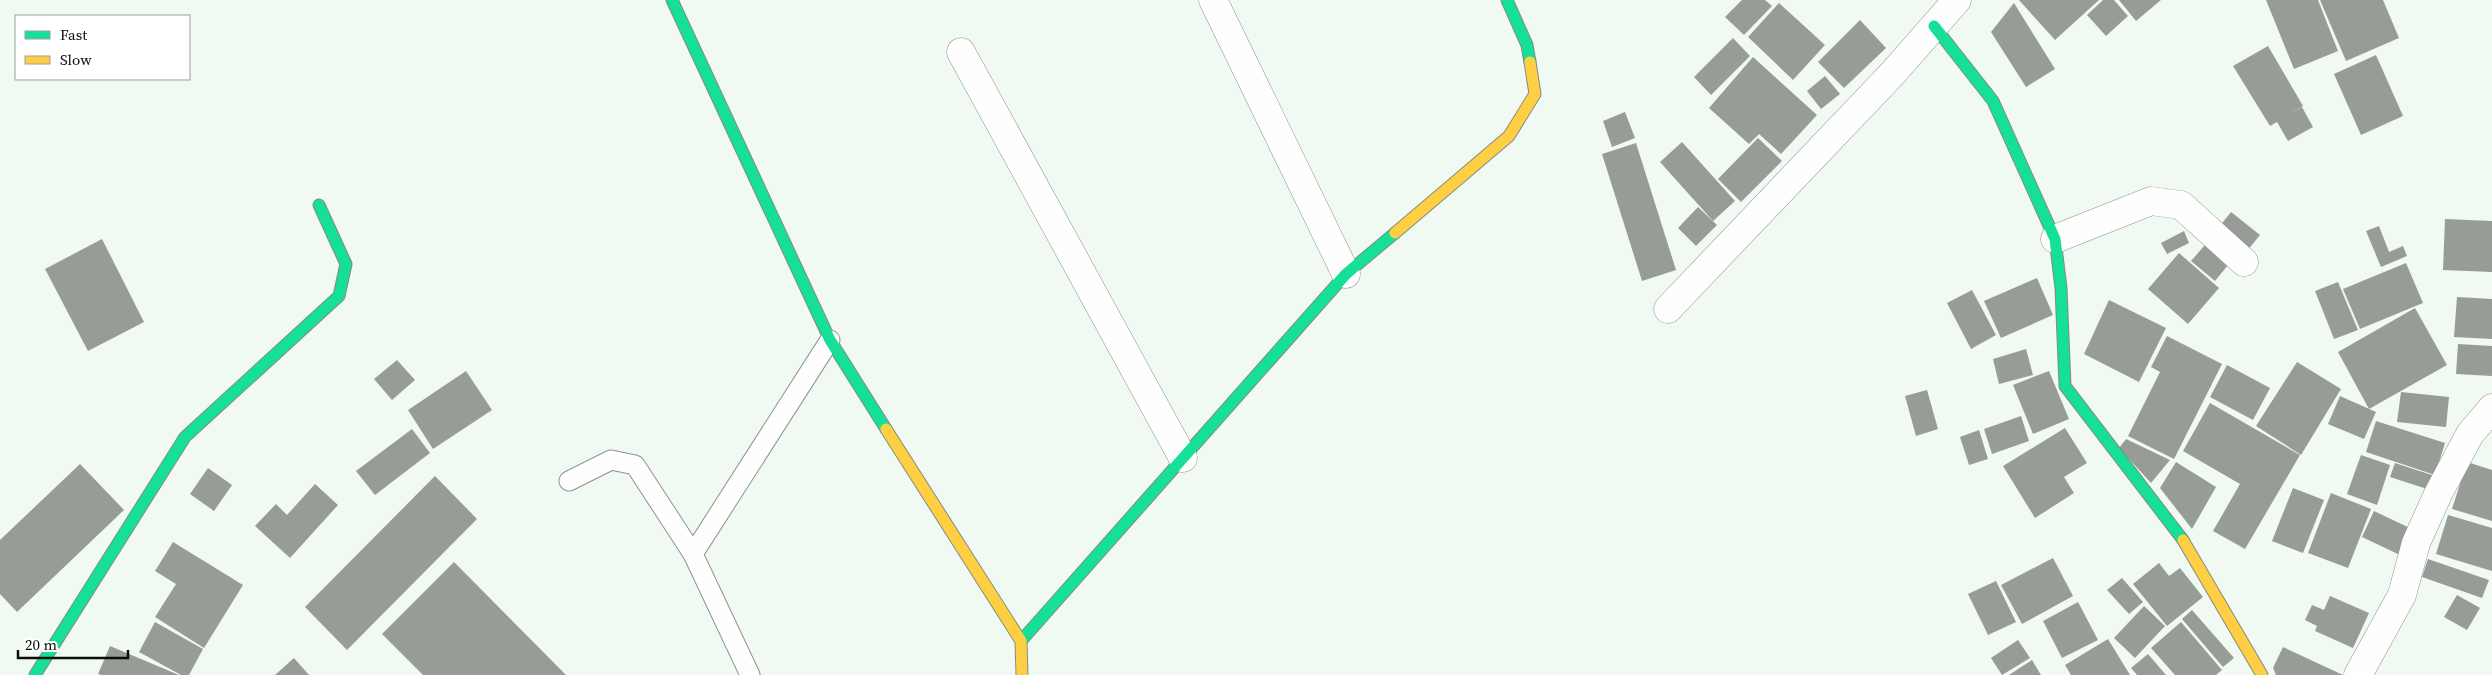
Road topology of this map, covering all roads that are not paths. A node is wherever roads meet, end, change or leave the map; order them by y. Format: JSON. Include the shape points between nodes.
{"nodes":[{"id":1,"x":672,"y":0,"type":"edge"},
{"id":2,"x":1213,"y":0,"type":"edge"},
{"id":3,"x":1507,"y":0,"type":"edge"},
{"id":4,"x":1957,"y":0,"type":"edge"},
{"id":5,"x":1934,"y":26,"type":"junction"},
{"id":6,"x":962,"y":52,"type":"dead end"},
{"id":7,"x":319,"y":205,"type":"dead end"},
{"id":8,"x":2055,"y":239,"type":"junction"},
{"id":9,"x":2244,"y":262,"type":"dead end"},
{"id":10,"x":1346,"y":274,"type":"junction"},
{"id":11,"x":1668,"y":309,"type":"dead end"},
{"id":12,"x":830,"y":340,"type":"junction"},
{"id":13,"x":2492,"y":408,"type":"edge"},
{"id":14,"x":1183,"y":458,"type":"junction"},
{"id":15,"x":570,"y":481,"type":"dead end"},
{"id":16,"x":694,"y":554,"type":"junction"},
{"id":17,"x":1021,"y":641,"type":"junction"},
{"id":18,"x":36,"y":675,"type":"edge"},
{"id":19,"x":750,"y":675,"type":"edge"},
{"id":20,"x":1022,"y":675,"type":"edge"},
{"id":21,"x":2262,"y":675,"type":"edge"},
{"id":22,"x":2358,"y":675,"type":"edge"}],
"edges":[{"from":1,"to":12,"type":"street"},
{"from":2,"to":10,"type":"street"},
{"from":3,"to":10,"type":"street","via":[[1527,45],[1535,94],[1509,136]]},
{"from":4,"to":5,"type":"street"},
{"from":5,"to":8,"type":"street","via":[[1993,101]]},
{"from":5,"to":11,"type":"street"},
{"from":6,"to":14,"type":"street"},
{"from":7,"to":18,"type":"street","via":[[346,264],[339,296],[185,437]]},
{"from":8,"to":9,"type":"street","via":[[2151,201],[2181,205]]},
{"from":8,"to":21,"type":"street","via":[[2061,288],[2065,386],[2183,540]]},
{"from":10,"to":14,"type":"street"},
{"from":12,"to":16,"type":"lane"},
{"from":12,"to":17,"type":"street"},
{"from":13,"to":22,"type":"street","via":[[2470,434],[2438,494],[2416,542],[2402,594]]},
{"from":14,"to":17,"type":"street"},
{"from":15,"to":16,"type":"lane","via":[[611,460],[635,466]]},
{"from":16,"to":19,"type":"lane"},
{"from":17,"to":20,"type":"street"}]}
